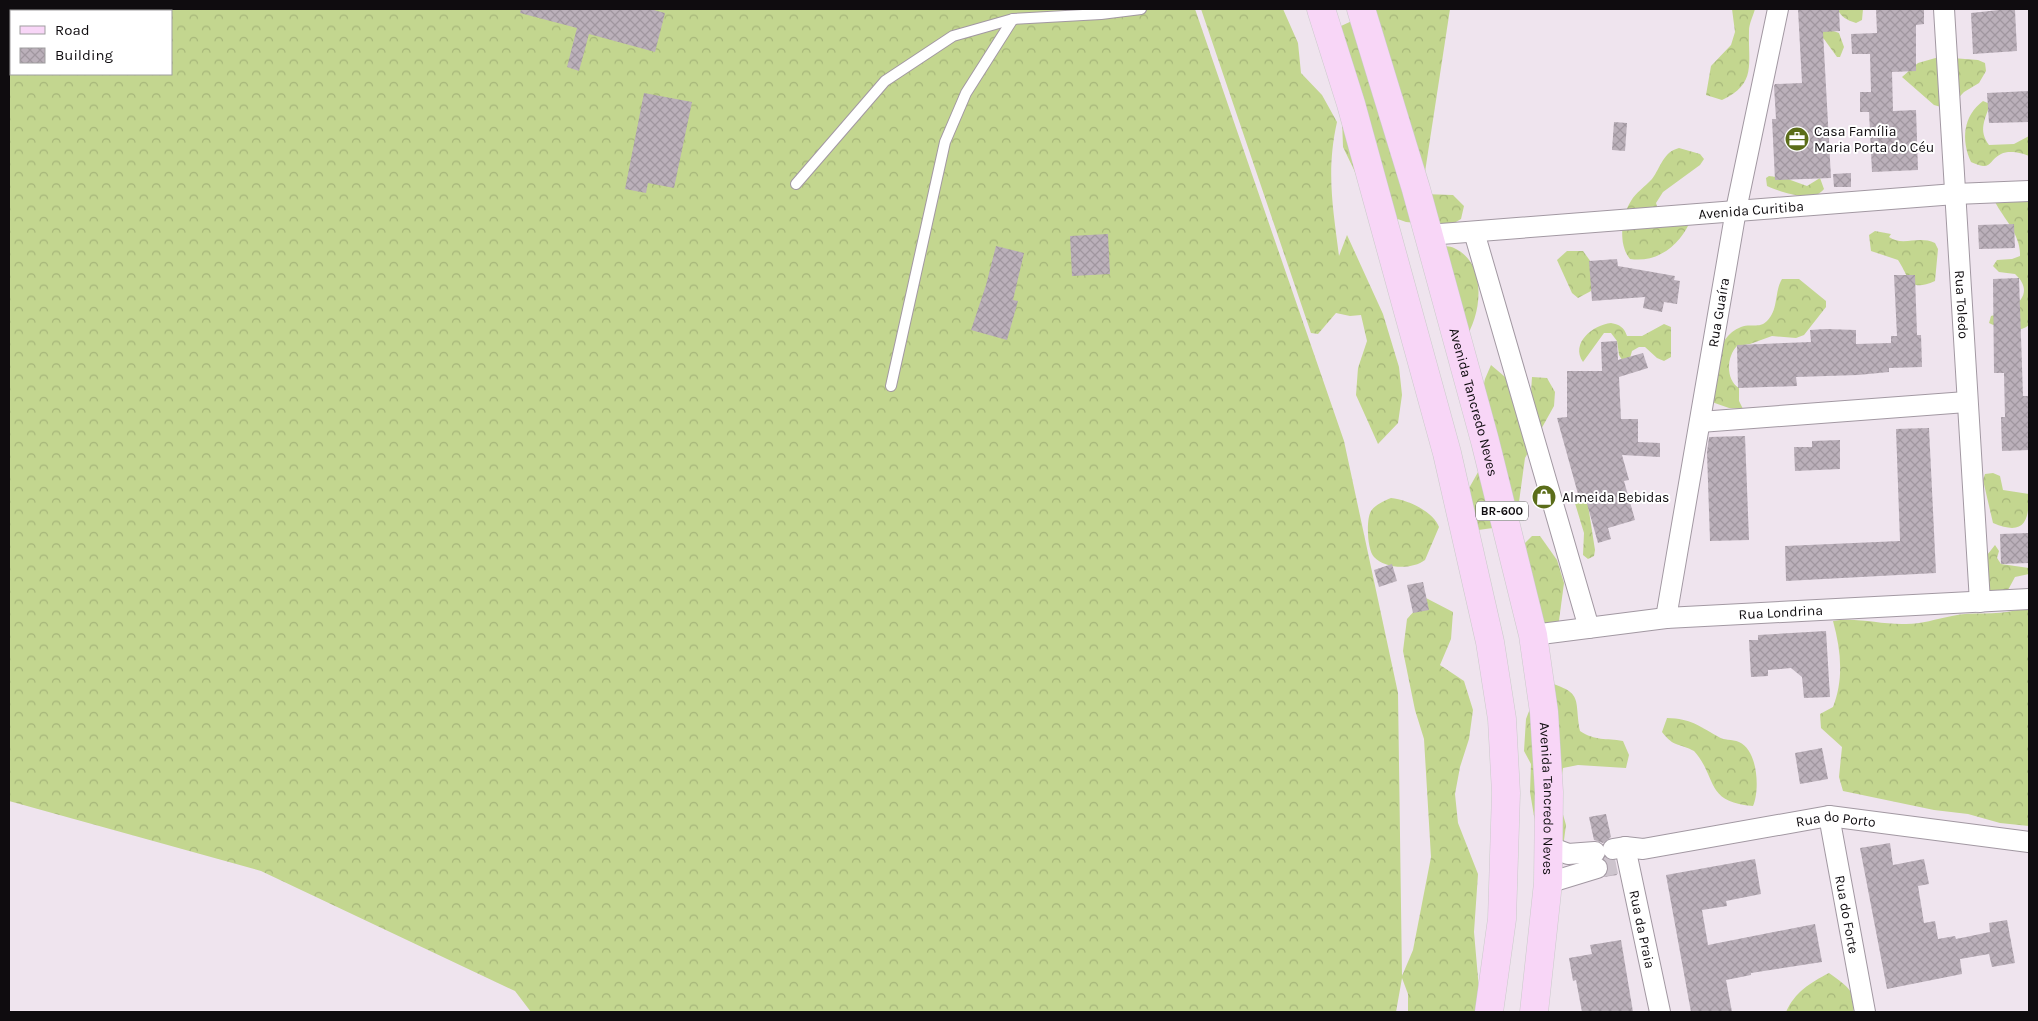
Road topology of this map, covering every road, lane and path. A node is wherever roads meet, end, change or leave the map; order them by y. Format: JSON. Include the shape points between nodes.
{"nodes":[{"id":1,"x":1142,"y":9,"type":"edge"},
{"id":2,"x":1321,"y":9,"type":"edge"},
{"id":3,"x":1361,"y":9,"type":"edge"},
{"id":4,"x":1778,"y":9,"type":"edge"},
{"id":5,"x":1944,"y":9,"type":"edge"},
{"id":6,"x":1013,"y":19,"type":"junction"},
{"id":7,"x":796,"y":184,"type":"dead end"},
{"id":8,"x":2029,"y":191,"type":"edge"},
{"id":9,"x":1955,"y":194,"type":"junction"},
{"id":10,"x":1736,"y":210,"type":"junction"},
{"id":11,"x":1474,"y":232,"type":"junction"},
{"id":12,"x":1428,"y":235,"type":"junction"},
{"id":13,"x":891,"y":386,"type":"dead end"},
{"id":14,"x":1966,"y":402,"type":"junction"},
{"id":15,"x":1700,"y":422,"type":"junction"},
{"id":16,"x":2029,"y":599,"type":"edge"},
{"id":17,"x":1980,"y":602,"type":"junction"},
{"id":18,"x":1666,"y":618,"type":"junction"},
{"id":19,"x":1589,"y":628,"type":"junction"},
{"id":20,"x":1533,"y":635,"type":"junction"},
{"id":21,"x":1828,"y":816,"type":"junction"},
{"id":22,"x":1548,"y":846,"type":"junction"},
{"id":23,"x":2028,"y":846,"type":"edge"},
{"id":24,"x":1617,"y":856,"type":"junction"},
{"id":25,"x":1548,"y":883,"type":"junction"},
{"id":26,"x":1489,"y":1012,"type":"edge"},
{"id":27,"x":1534,"y":1012,"type":"edge"},
{"id":28,"x":1660,"y":1012,"type":"edge"},
{"id":29,"x":1865,"y":1012,"type":"edge"}],
"edges":[{"from":1,"to":6,"type":"lane"},
{"from":2,"to":26,"type":"main road","number":"BR-600","via":[[1351,104],[1447,453],[1490,642],[1502,719],[1506,802],[1502,919]]},
{"from":3,"to":12,"type":"main road","name":"Avenida Tancredo Neves","number":"BR-600"},
{"from":4,"to":10,"type":"street","name":"Rua Guaíra"},
{"from":5,"to":9,"type":"street","name":"Rua Toledo"},
{"from":6,"to":7,"type":"lane","via":[[953,36],[885,81]]},
{"from":6,"to":13,"type":"lane","via":[[966,93],[945,142]]},
{"from":8,"to":9,"type":"street","name":"Avenida Curitiba"},
{"from":9,"to":10,"type":"street","name":"Avenida Curitiba"},
{"from":9,"to":14,"type":"street","name":"Rua Toledo"},
{"from":10,"to":11,"type":"street","name":"Avenida Curitiba"},
{"from":10,"to":15,"type":"street","name":"Rua Guaíra"},
{"from":11,"to":12,"type":"street","name":"Avenida Curitiba"},
{"from":11,"to":19,"type":"street"},
{"from":12,"to":20,"type":"main road","name":"Avenida Tancredo Neves","number":"BR-600","via":[[1485,440]]},
{"from":14,"to":15,"type":"street"},
{"from":14,"to":17,"type":"street","name":"Rua Toledo"},
{"from":15,"to":18,"type":"street","name":"Rua Guaíra"},
{"from":16,"to":17,"type":"street","name":"Rua Londrina"},
{"from":17,"to":18,"type":"street","name":"Rua Londrina"},
{"from":18,"to":19,"type":"street","name":"Rua Londrina"},
{"from":19,"to":20,"type":"street","name":"Rua Londrina"},
{"from":20,"to":22,"type":"main road","name":"Avenida Tancredo Neves","number":"BR-600","via":[[1544,712],[1549,792]]},
{"from":21,"to":23,"type":"street","name":"Rua do Porto"},
{"from":21,"to":24,"type":"street","name":"Rua do Porto"},
{"from":21,"to":29,"type":"street","name":"Rua do Forte"},
{"from":22,"to":24,"type":"street","name":"Rua do Porto","via":[[1568,854]]},
{"from":22,"to":25,"type":"main road","name":"Avenida Tancredo Neves","number":"BR-600"},
{"from":24,"to":25,"type":"street","name":"Rua do Porto"},
{"from":24,"to":28,"type":"street","name":"Rua da Praia"},
{"from":25,"to":27,"type":"main road","name":"Avenida Tancredo Neves","number":"BR-600"}]}
